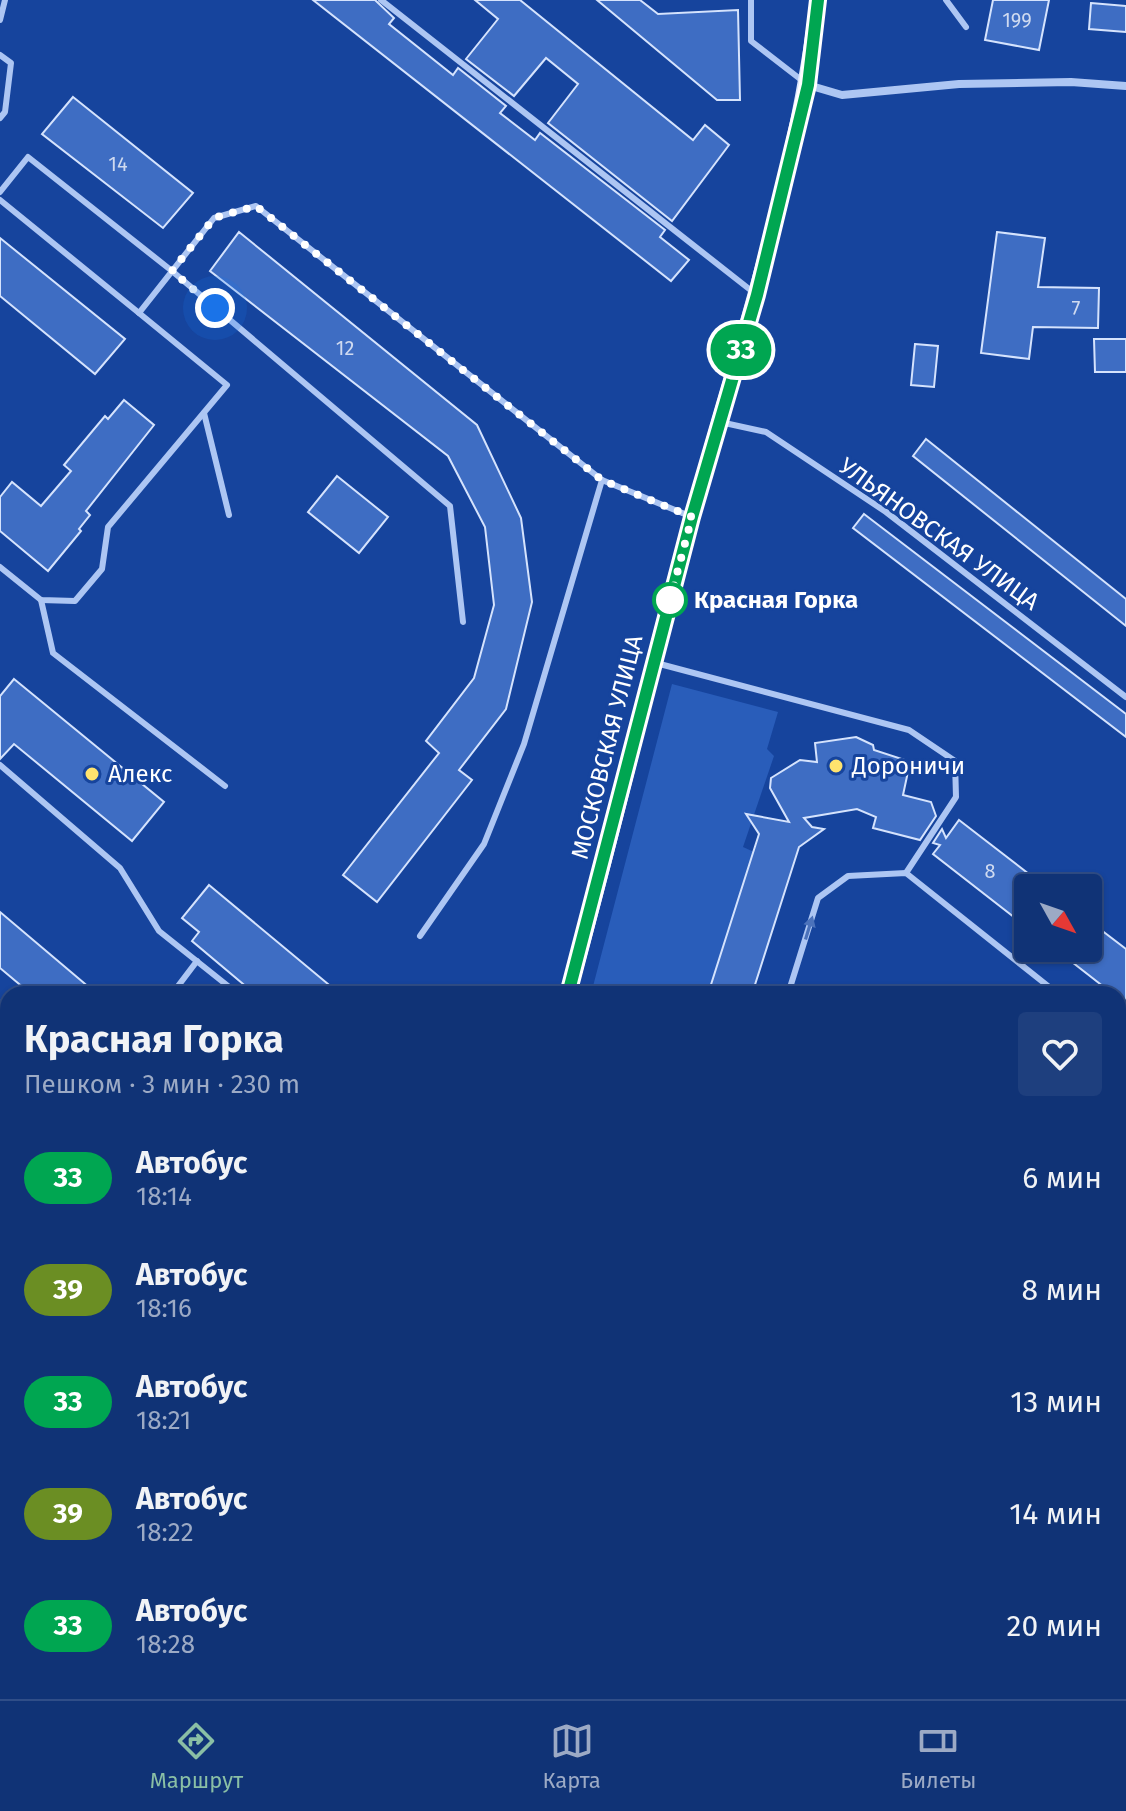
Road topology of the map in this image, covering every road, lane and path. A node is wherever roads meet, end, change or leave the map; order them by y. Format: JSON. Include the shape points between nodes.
{"nodes":[{"id":1,"x":5,"y":0,"type":"edge"},
{"id":2,"x":381,"y":0,"type":"edge"},
{"id":3,"x":751,"y":0,"type":"edge"},
{"id":4,"x":818,"y":0,"type":"edge"},
{"id":5,"x":946,"y":0,"type":"edge"},
{"id":6,"x":0,"y":20,"type":"edge"},
{"id":7,"x":966,"y":27,"type":"dead end"},
{"id":8,"x":0,"y":55,"type":"edge"},
{"id":9,"x":808,"y":85,"type":"junction"},
{"id":10,"x":1126,"y":86,"type":"edge"},
{"id":11,"x":0,"y":118,"type":"edge"},
{"id":12,"x":0,"y":192,"type":"edge"},
{"id":13,"x":0,"y":200,"type":"edge"},
{"id":14,"x":172,"y":271,"type":"junction"},
{"id":15,"x":757,"y":295,"type":"junction"},
{"id":16,"x":139,"y":313,"type":"junction"},
{"id":17,"x":204,"y":413,"type":"junction"},
{"id":18,"x":720,"y":422,"type":"junction"},
{"id":19,"x":602,"y":480,"type":"junction"},
{"id":20,"x":229,"y":515,"type":"dead end"},
{"id":21,"x":692,"y":517,"type":"junction"},
{"id":22,"x":0,"y":567,"type":"edge"},
{"id":23,"x":41,"y":600,"type":"junction"},
{"id":24,"x":463,"y":622,"type":"dead end"},
{"id":25,"x":654,"y":662,"type":"junction"},
{"id":26,"x":1126,"y":697,"type":"edge"},
{"id":27,"x":0,"y":765,"type":"edge"},
{"id":28,"x":225,"y":786,"type":"dead end"},
{"id":29,"x":906,"y":873,"type":"junction"},
{"id":30,"x":420,"y":936,"type":"dead end"},
{"id":31,"x":197,"y":961,"type":"junction"},
{"id":32,"x":178,"y":986,"type":"edge"},
{"id":33,"x":228,"y":986,"type":"edge"},
{"id":34,"x":570,"y":986,"type":"edge"},
{"id":35,"x":790,"y":986,"type":"edge"},
{"id":36,"x":1048,"y":986,"type":"edge"}],
"edges":[{"from":1,"to":6,"type":"lane"},
{"from":2,"to":15,"type":"lane"},
{"from":3,"to":9,"type":"lane","via":[[751,41]]},
{"from":4,"to":9,"type":"main road","name":"МОСКОВСКАЯ УЛИЦА"},
{"from":5,"to":7,"type":"lane"},
{"from":8,"to":11,"type":"lane","via":[[11,63]]},
{"from":9,"to":10,"type":"street","via":[[842,95],[959,84]]},
{"from":9,"to":15,"type":"main road","name":"МОСКОВСКАЯ УЛИЦА"},
{"from":12,"to":14,"type":"lane","via":[[28,157]]},
{"from":13,"to":16,"type":"lane"},
{"from":14,"to":16,"type":"lane"},
{"from":14,"to":19,"type":"lane","via":[[214,218],[256,206]]},
{"from":14,"to":24,"type":"lane","via":[[450,506]]},
{"from":15,"to":18,"type":"main road","name":"МОСКОВСКАЯ УЛИЦА"},
{"from":16,"to":17,"type":"lane","via":[[227,385]]},
{"from":17,"to":20,"type":"lane"},
{"from":17,"to":23,"type":"lane","via":[[108,527],[102,569],[75,601]]},
{"from":18,"to":21,"type":"main road","name":"МОСКОВСКАЯ УЛИЦА"},
{"from":18,"to":26,"type":"lane","name":"УЛЬЯНОВСКАЯ УЛИЦА","via":[[766,432],[886,512]]},
{"from":19,"to":21,"type":"lane"},
{"from":19,"to":30,"type":"lane","via":[[524,744],[484,844]]},
{"from":21,"to":25,"type":"main road","name":"МОСКОВСКАЯ УЛИЦА"},
{"from":22,"to":23,"type":"lane"},
{"from":23,"to":28,"type":"lane","via":[[53,653]]},
{"from":25,"to":29,"type":"lane","via":[[909,730],[955,761],[956,797]]},
{"from":25,"to":34,"type":"main road","name":"МОСКОВСКАЯ УЛИЦА"},
{"from":27,"to":31,"type":"lane","via":[[120,868],[159,931]]},
{"from":35,"to":29,"type":"lane","one_way":true,"via":[[818,898],[848,876]]},
{"from":29,"to":36,"type":"lane"},
{"from":31,"to":32,"type":"lane"},
{"from":31,"to":33,"type":"lane"}]}
